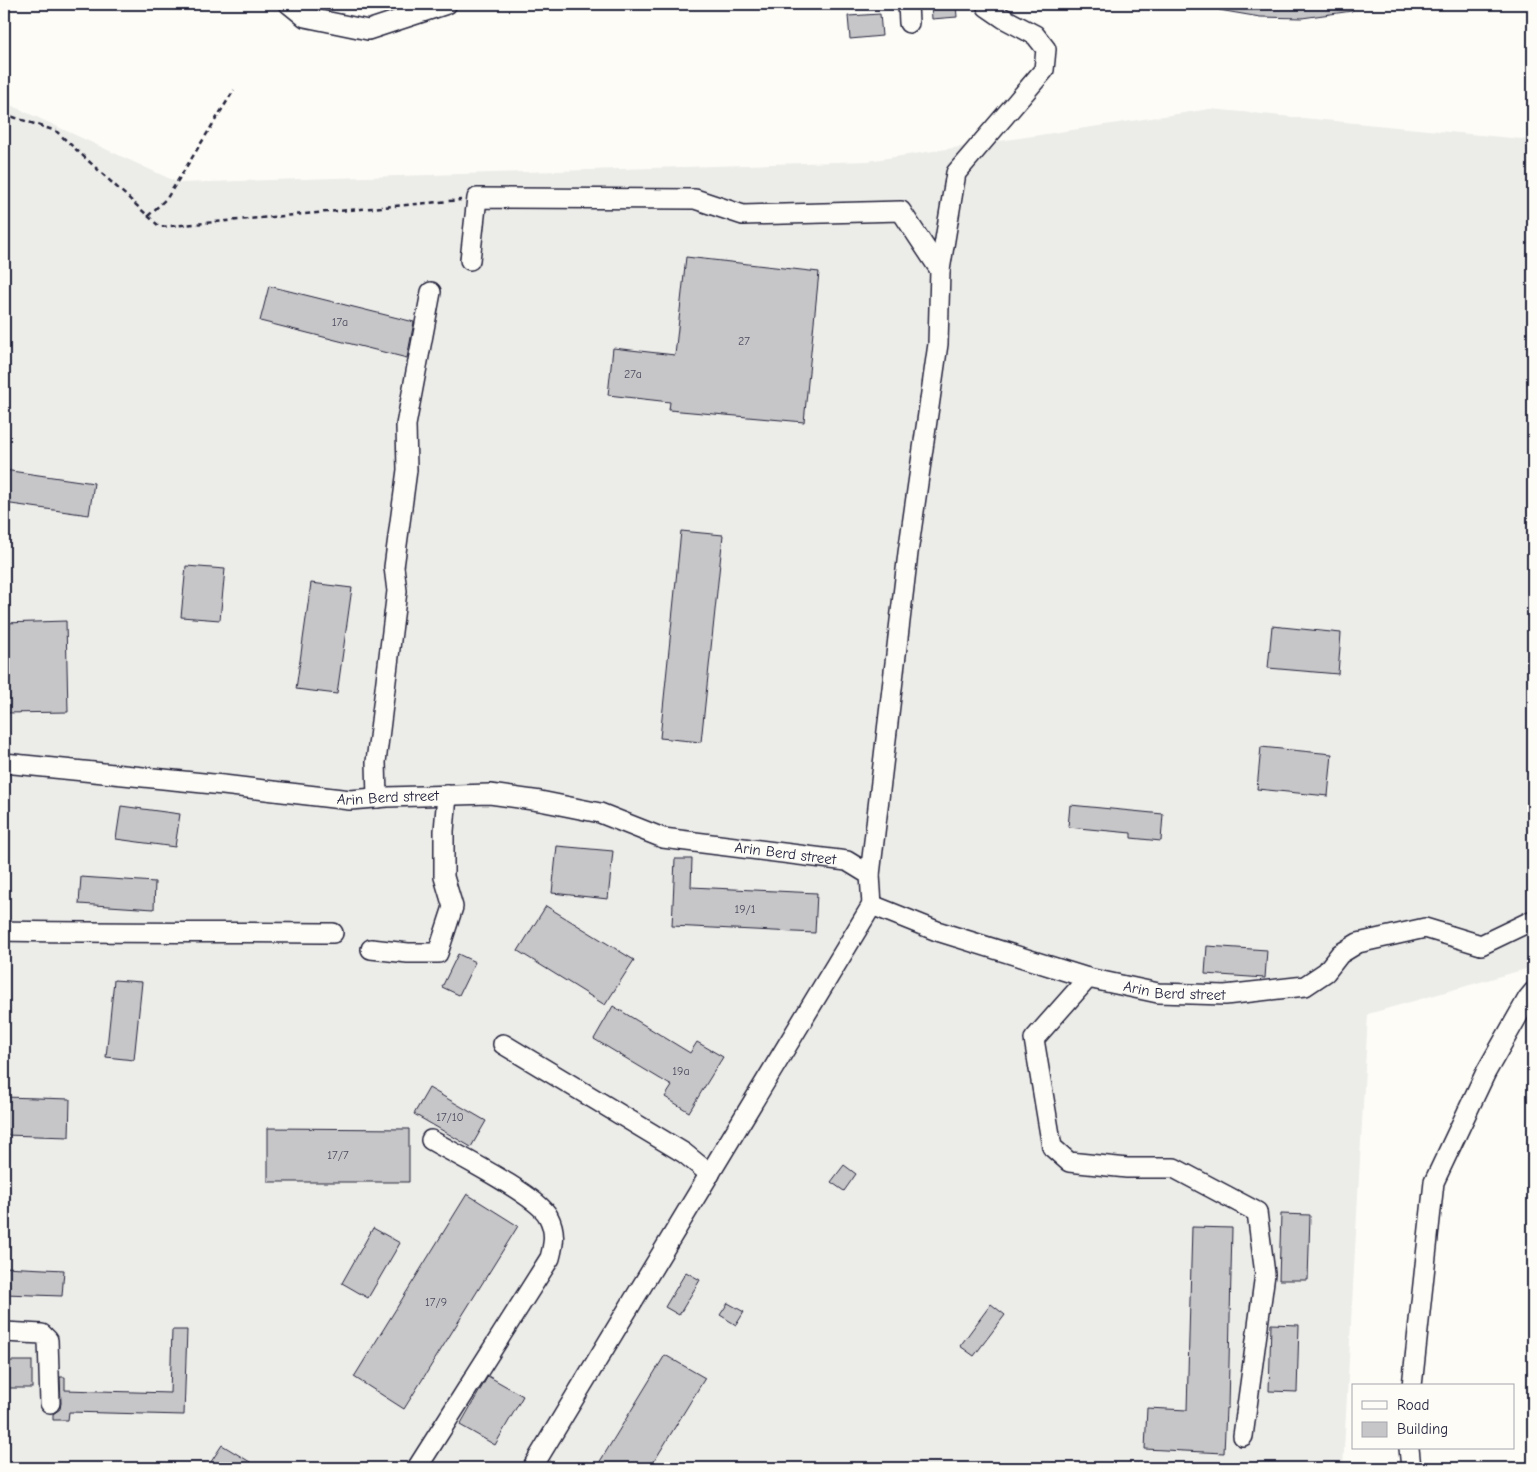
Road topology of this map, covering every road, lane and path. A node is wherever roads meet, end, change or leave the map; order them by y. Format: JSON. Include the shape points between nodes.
{"nodes":[{"id":1,"x":289,"y":4,"type":"edge"},
{"id":2,"x":448,"y":4,"type":"edge"},
{"id":3,"x":908,"y":4,"type":"edge"},
{"id":4,"x":987,"y":4,"type":"edge"},
{"id":5,"x":910,"y":23,"type":"dead end"},
{"id":6,"x":234,"y":90,"type":"dead end"},
{"id":7,"x":4,"y":114,"type":"edge"},
{"id":8,"x":477,"y":198,"type":"junction"},
{"id":9,"x":148,"y":216,"type":"junction"},
{"id":10,"x":470,"y":260,"type":"dead end"},
{"id":11,"x":940,"y":270,"type":"junction"},
{"id":12,"x":431,"y":292,"type":"dead end"},
{"id":13,"x":4,"y":763,"type":"edge"},
{"id":14,"x":447,"y":795,"type":"junction"},
{"id":15,"x":377,"y":798,"type":"junction"},
{"id":16,"x":870,"y":875,"type":"junction"},
{"id":17,"x":872,"y":905,"type":"junction"},
{"id":18,"x":1533,"y":920,"type":"edge"},
{"id":19,"x":4,"y":931,"type":"edge"},
{"id":20,"x":333,"y":933,"type":"dead end"},
{"id":21,"x":372,"y":949,"type":"dead end"},
{"id":22,"x":1088,"y":978,"type":"junction"},
{"id":23,"x":1533,"y":992,"type":"edge"},
{"id":24,"x":503,"y":1044,"type":"dead end"},
{"id":25,"x":431,"y":1140,"type":"dead end"},
{"id":26,"x":710,"y":1174,"type":"junction"},
{"id":27,"x":4,"y":1332,"type":"edge"},
{"id":28,"x":1412,"y":1384,"type":"edge"},
{"id":29,"x":50,"y":1402,"type":"dead end"},
{"id":30,"x":1243,"y":1436,"type":"dead end"},
{"id":31,"x":1409,"y":1450,"type":"edge"},
{"id":32,"x":418,"y":1468,"type":"edge"},
{"id":33,"x":532,"y":1468,"type":"edge"},
{"id":34,"x":1411,"y":1468,"type":"edge"}],
"edges":[{"from":1,"to":2,"type":"street","via":[[304,17],[368,30]]},
{"from":3,"to":5,"type":"street"},
{"from":4,"to":11,"type":"street","via":[[1003,18],[1035,35],[1046,49],[1044,70],[956,173]]},
{"from":6,"to":9,"type":"path","via":[[167,198]]},
{"from":7,"to":9,"type":"path","via":[[56,131]]},
{"from":8,"to":9,"type":"path","via":[[160,227]]},
{"from":8,"to":10,"type":"street"},
{"from":8,"to":11,"type":"street","via":[[695,198],[743,215],[901,211]]},
{"from":11,"to":16,"type":"street","via":[[938,344],[908,553]]},
{"from":12,"to":15,"type":"street","via":[[406,425],[407,470],[394,567],[397,591],[376,762]]},
{"from":13,"to":15,"type":"street","name":"Arin Berd street","via":[[350,800]]},
{"from":14,"to":15,"type":"street","name":"Arin Berd street"},
{"from":14,"to":16,"type":"street","name":"Arin Berd street","via":[[490,794],[540,801],[600,813],[663,838],[847,861]]},
{"from":14,"to":21,"type":"street","via":[[444,876],[453,907],[438,952]]},
{"from":16,"to":17,"type":"street"},
{"from":17,"to":22,"type":"street","name":"Arin Berd street","via":[[936,931]]},
{"from":17,"to":26,"type":"street"},
{"from":18,"to":22,"type":"street","name":"Arin Berd street","via":[[1481,945],[1425,928],[1358,943],[1340,954],[1326,972],[1305,986],[1225,995],[1158,993]]},
{"from":19,"to":20,"type":"street"},
{"from":22,"to":30,"type":"street","via":[[1034,1039],[1052,1147],[1069,1162],[1128,1168],[1174,1168],[1257,1212],[1265,1274]]},
{"from":23,"to":28,"type":"street","via":[[1486,1072],[1434,1182]]},
{"from":24,"to":26,"type":"street","via":[[684,1153]]},
{"from":25,"to":32,"type":"street","via":[[527,1195],[548,1215],[554,1239],[550,1258]]},
{"from":26,"to":33,"type":"street"},
{"from":27,"to":29,"type":"street","via":[[42,1334],[48,1340]]},
{"from":31,"to":34,"type":"street"}]}
